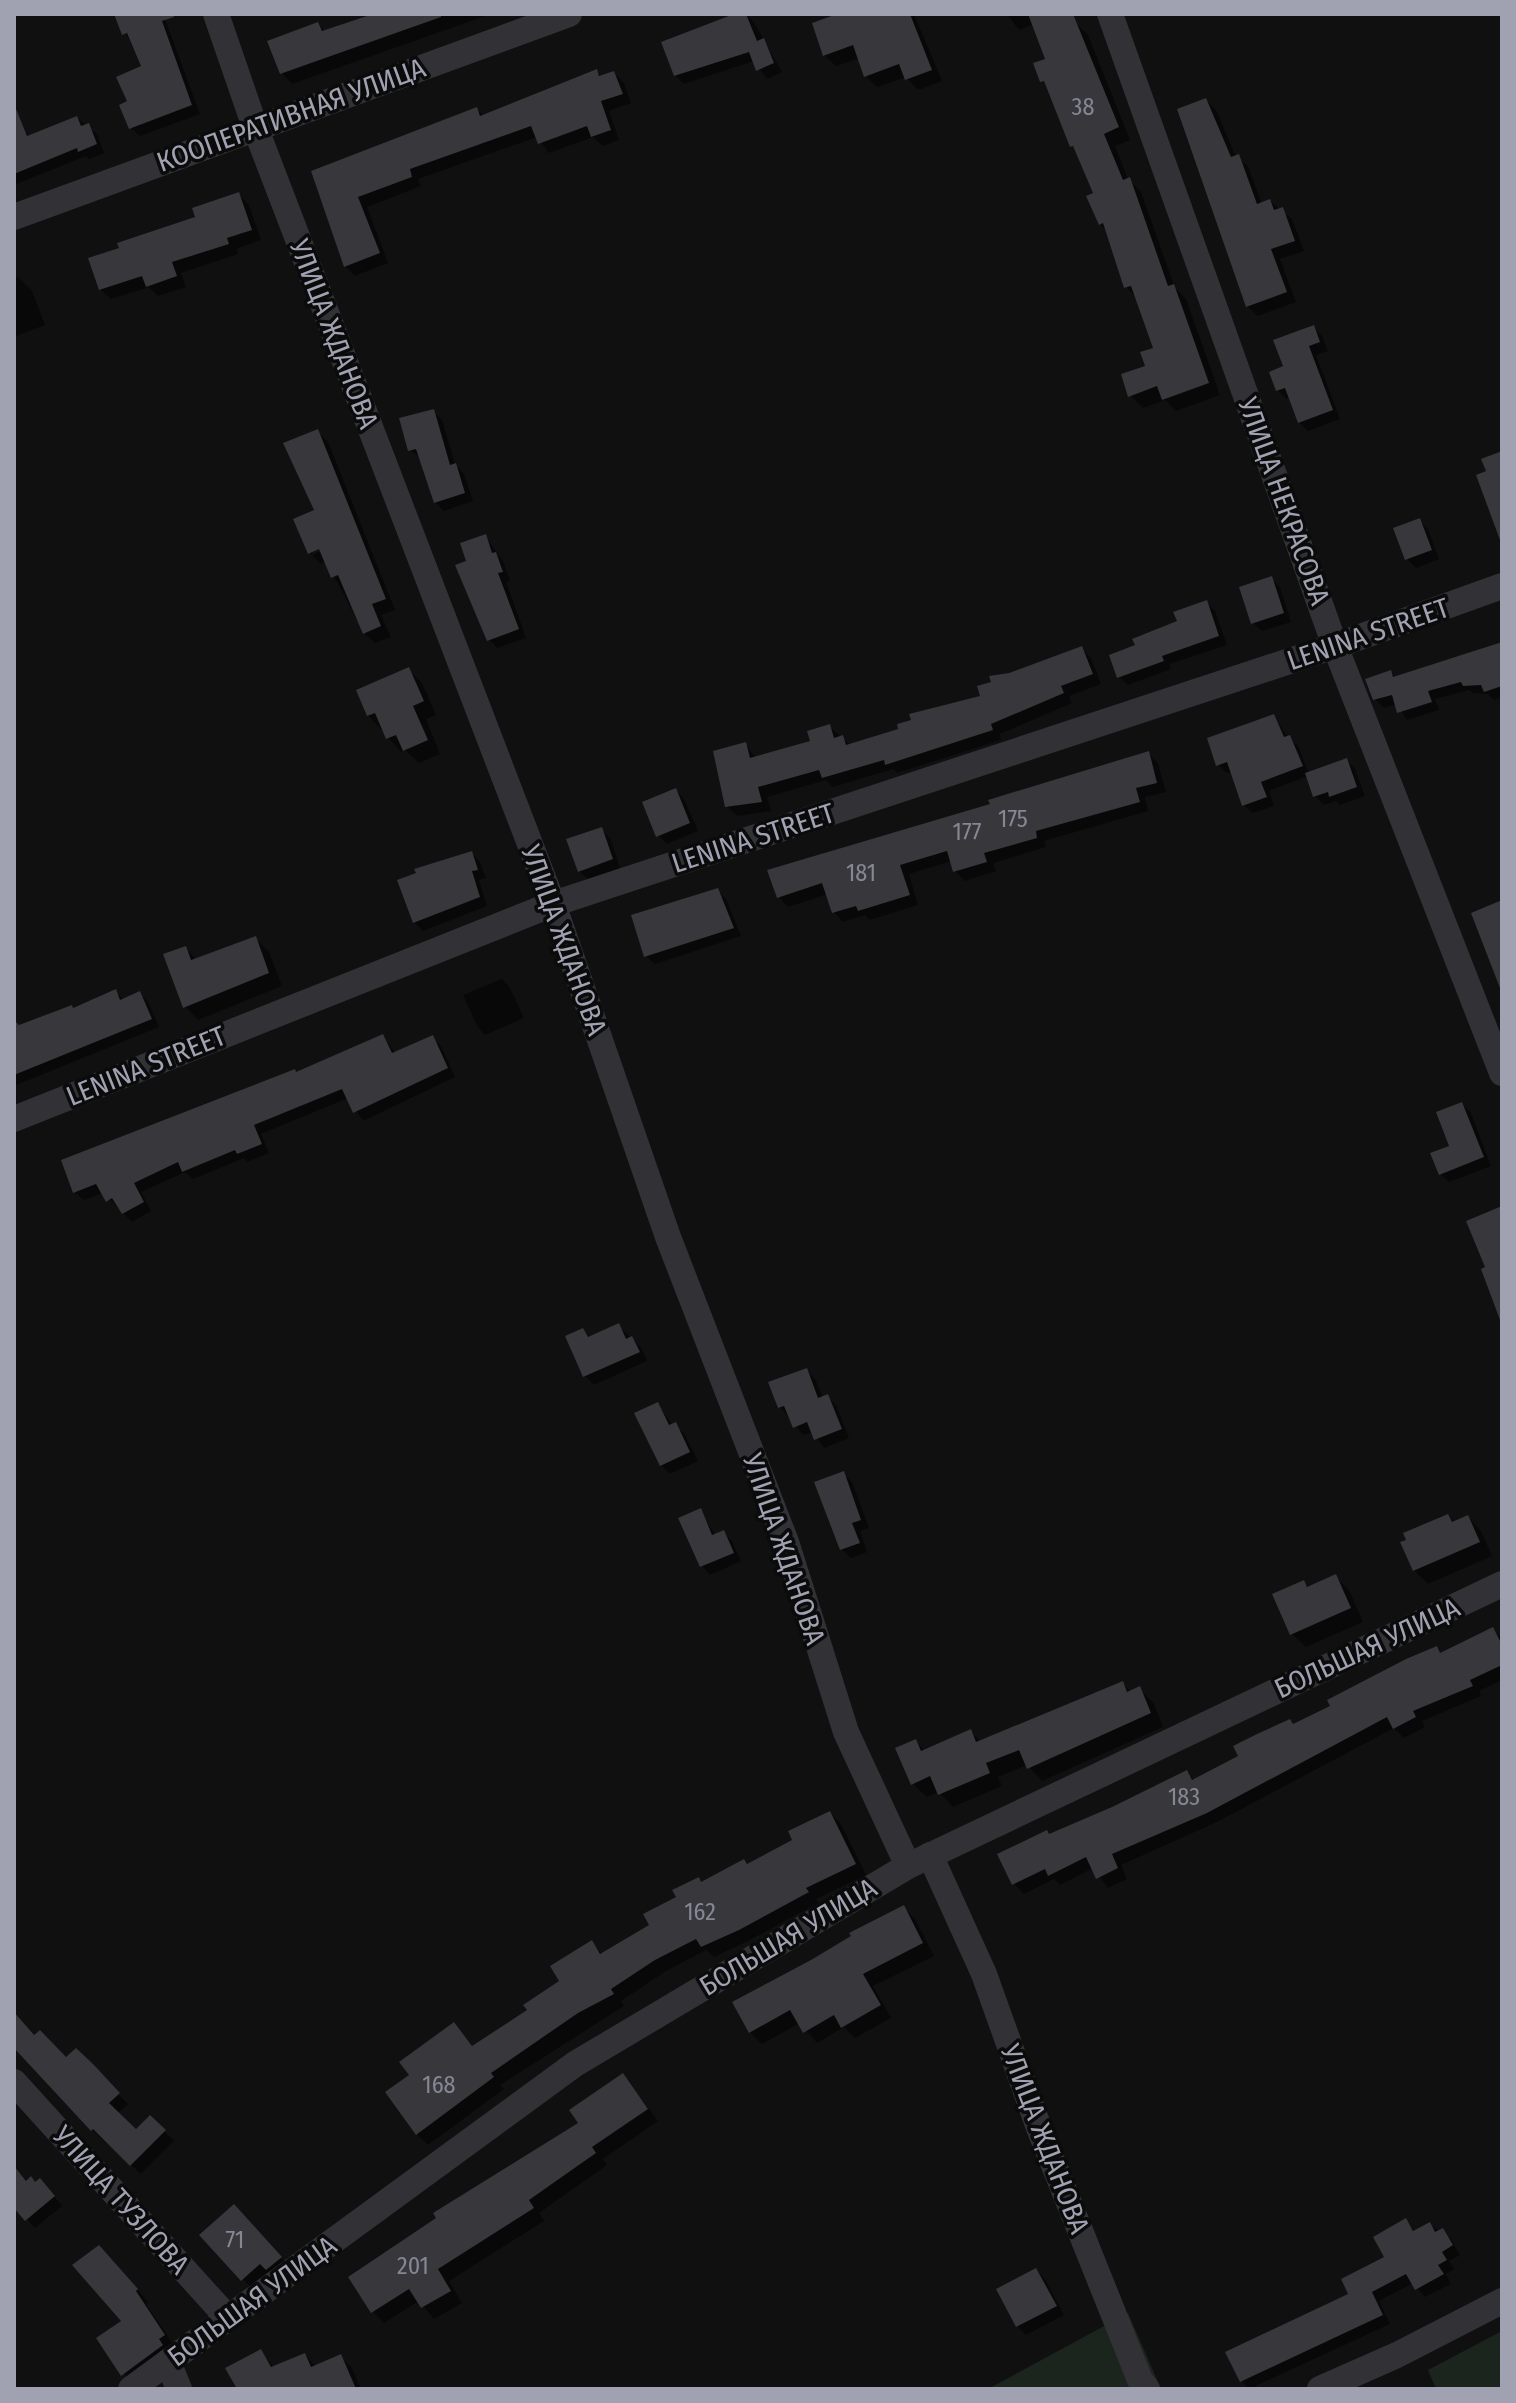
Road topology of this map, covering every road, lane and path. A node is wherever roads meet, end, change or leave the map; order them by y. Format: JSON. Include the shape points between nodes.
{"nodes":[{"id":1,"x":216,"y":14,"type":"edge"},
{"id":2,"x":569,"y":14,"type":"edge"},
{"id":3,"x":1110,"y":14,"type":"edge"},
{"id":4,"x":255,"y":127,"type":"junction"},
{"id":5,"x":14,"y":217,"type":"edge"},
{"id":6,"x":1502,"y":586,"type":"edge"},
{"id":7,"x":1335,"y":646,"type":"junction"},
{"id":8,"x":553,"y":904,"type":"junction"},
{"id":9,"x":1502,"y":1073,"type":"edge"},
{"id":10,"x":14,"y":1119,"type":"edge"},
{"id":11,"x":1502,"y":1584,"type":"edge"},
{"id":12,"x":919,"y":1860,"type":"junction"},
{"id":13,"x":14,"y":2082,"type":"edge"},
{"id":14,"x":1502,"y":2301,"type":"edge"},
{"id":15,"x":228,"y":2318,"type":"junction"},
{"id":16,"x":168,"y":2362,"type":"junction"},
{"id":17,"x":1143,"y":2385,"type":"edge"},
{"id":18,"x":131,"y":2389,"type":"edge"},
{"id":19,"x":179,"y":2389,"type":"edge"},
{"id":20,"x":1320,"y":2389,"type":"edge"}],
"edges":[{"from":1,"to":4,"type":"street","name":"УЛИЦА ЖДАНОВА"},
{"from":2,"to":4,"type":"street","name":"КООПЕРАТИВНАЯ УЛИЦА"},
{"from":3,"to":7,"type":"street","name":"УЛИЦА НЕКРАСОВА"},
{"from":4,"to":5,"type":"street","name":"КООПЕРАТИВНАЯ УЛИЦА"},
{"from":4,"to":8,"type":"street","name":"УЛИЦА ЖДАНОВА"},
{"from":6,"to":7,"type":"street","name":"LENINA STREET"},
{"from":7,"to":8,"type":"street","name":"LENINA STREET"},
{"from":7,"to":9,"type":"street","name":"УЛИЦА НЕКРАСОВА"},
{"from":8,"to":10,"type":"street","name":"LENINA STREET"},
{"from":8,"to":12,"type":"street","name":"УЛИЦА ЖДАНОВА","via":[[668,1237],[786,1542],[846,1732]]},
{"from":11,"to":12,"type":"street","name":"БОЛЬШАЯ УЛИЦА"},
{"from":12,"to":15,"type":"street","name":"БОЛЬШАЯ УЛИЦА","via":[[575,2064]]},
{"from":12,"to":17,"type":"street","name":"УЛИЦА ЖДАНОВА","via":[[984,1974],[1039,2128]]},
{"from":13,"to":15,"type":"street","name":"УЛИЦА ТУЗЛОВА"},
{"from":14,"to":20,"type":"street"},
{"from":15,"to":16,"type":"street","name":"БОЛЬШАЯ УЛИЦА"},
{"from":16,"to":18,"type":"street","name":"БОЛЬШАЯ УЛИЦА"},
{"from":16,"to":19,"type":"street"}]}
